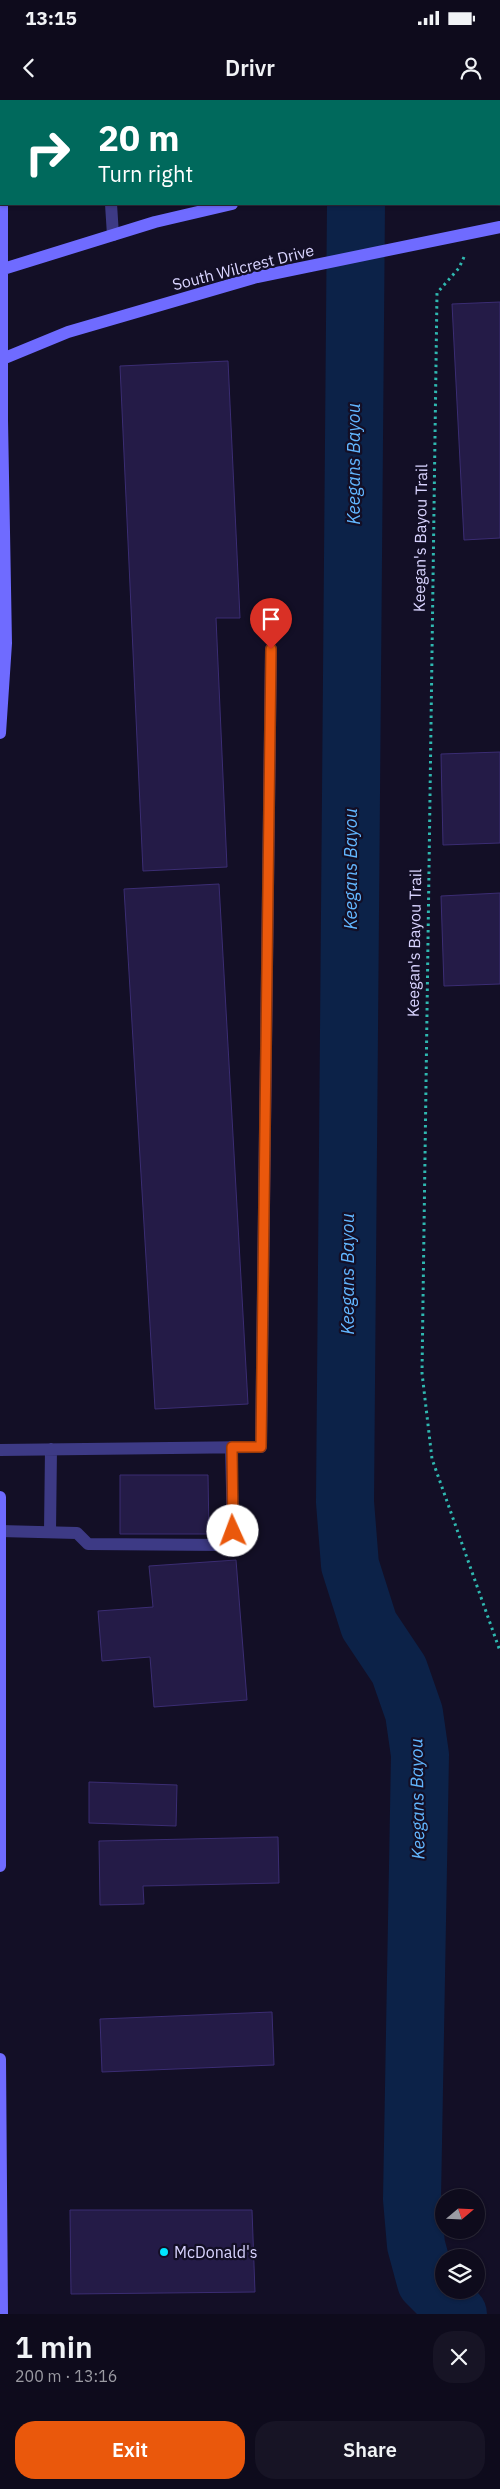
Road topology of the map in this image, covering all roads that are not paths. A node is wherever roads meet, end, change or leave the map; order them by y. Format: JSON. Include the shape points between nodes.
{"nodes":[{"id":1,"x":2,"y":205,"type":"edge"},
{"id":2,"x":111,"y":205,"type":"edge"},
{"id":3,"x":228,"y":205,"type":"edge"},
{"id":4,"x":500,"y":227,"type":"edge"},
{"id":5,"x":113,"y":235,"type":"junction"},
{"id":6,"x":1,"y":270,"type":"edge"},
{"id":7,"x":2,"y":359,"type":"edge"},
{"id":8,"x":271,"y":649,"type":"dead end"},
{"id":9,"x":0,"y":733,"type":"edge"},
{"id":10,"x":232,"y":1447,"type":"junction"},
{"id":11,"x":51,"y":1449,"type":"junction"},
{"id":12,"x":0,"y":1450,"type":"edge"},
{"id":13,"x":0,"y":1497,"type":"edge"},
{"id":14,"x":0,"y":1531,"type":"edge"},
{"id":15,"x":50,"y":1532,"type":"junction"},
{"id":16,"x":1,"y":1754,"type":"edge"},
{"id":17,"x":0,"y":1866,"type":"edge"},
{"id":18,"x":0,"y":2059,"type":"edge"},
{"id":19,"x":2,"y":2314,"type":"edge"}],
"edges":[{"from":1,"to":6,"type":"main road"},
{"from":2,"to":5,"type":"lane"},
{"from":3,"to":5,"type":"main road"},
{"from":4,"to":7,"type":"main road","name":"South Wilcrest Drive","via":[[276,274],[68,332]]},
{"from":5,"to":6,"type":"main road"},
{"from":6,"to":7,"type":"main road"},
{"from":7,"to":9,"type":"main road","via":[[6,643]]},
{"from":8,"to":10,"type":"lane","via":[[261,1447]]},
{"from":10,"to":11,"type":"lane"},
{"from":10,"to":15,"type":"lane","via":[[233,1531],[225,1545],[88,1544],[77,1533]]},
{"from":11,"to":12,"type":"lane"},
{"from":11,"to":15,"type":"lane"},
{"from":13,"to":14,"type":"main road"},
{"from":14,"to":15,"type":"lane"},
{"from":14,"to":16,"type":"main road"},
{"from":16,"to":17,"type":"main road"},
{"from":18,"to":19,"type":"main road"}]}
